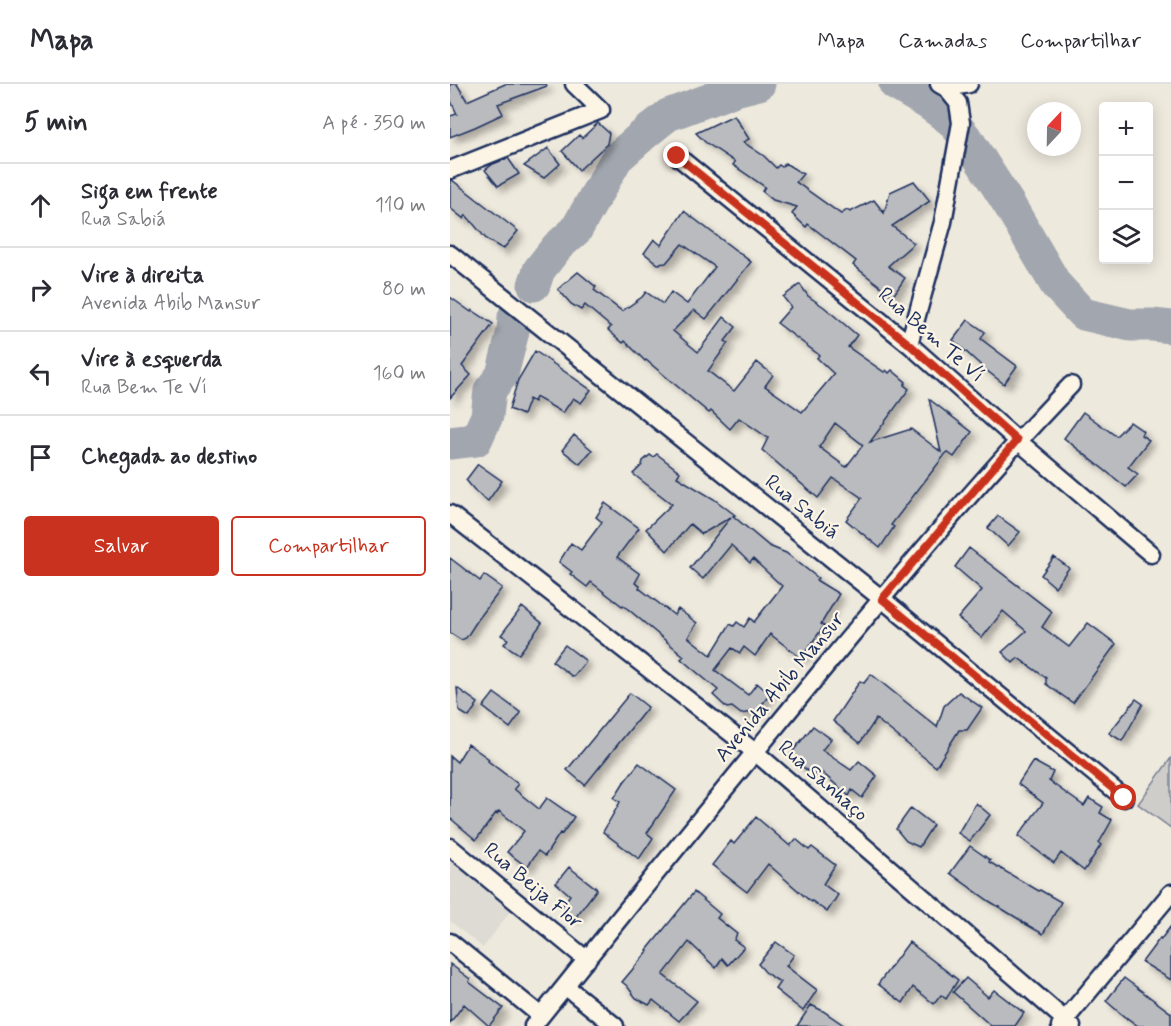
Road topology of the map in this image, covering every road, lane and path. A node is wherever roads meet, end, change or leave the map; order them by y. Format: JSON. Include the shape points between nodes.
{"nodes":[{"id":1,"x":574,"y":84,"type":"edge"},
{"id":2,"x":969,"y":84,"type":"edge"},
{"id":3,"x":942,"y":86,"type":"edge"},
{"id":4,"x":677,"y":156,"type":"dead end"},
{"id":5,"x":450,"y":170,"type":"edge"},
{"id":6,"x":450,"y":254,"type":"edge"},
{"id":7,"x":909,"y":344,"type":"junction"},
{"id":8,"x":1071,"y":385,"type":"dead end"},
{"id":9,"x":1017,"y":440,"type":"junction"},
{"id":10,"x":450,"y":514,"type":"edge"},
{"id":11,"x":1151,"y":554,"type":"dead end"},
{"id":12,"x":882,"y":599,"type":"junction"},
{"id":13,"x":755,"y":752,"type":"junction"},
{"id":14,"x":1124,"y":798,"type":"dead end"},
{"id":15,"x":450,"y":847,"type":"edge"},
{"id":16,"x":1171,"y":892,"type":"edge"},
{"id":17,"x":450,"y":942,"type":"edge"},
{"id":18,"x":587,"y":960,"type":"junction"},
{"id":19,"x":566,"y":986,"type":"junction"},
{"id":20,"x":537,"y":1021,"type":"edge"},
{"id":21,"x":1066,"y":1024,"type":"edge"},
{"id":22,"x":615,"y":1026,"type":"edge"}],
"edges":[{"from":1,"to":5,"type":"street","via":[[602,110]]},
{"from":2,"to":3,"type":"street"},
{"from":3,"to":7,"type":"street","via":[[958,102],[961,123],[943,222]]},
{"from":4,"to":7,"type":"street","name":"Rua Bem Te Ví"},
{"from":6,"to":12,"type":"street","name":"Rua Sabiá"},
{"from":7,"to":9,"type":"street","name":"Rua Bem Te Ví"},
{"from":8,"to":9,"type":"street","name":"Avenida Abib Mansur"},
{"from":9,"to":11,"type":"street","name":"Rua Bem Te Ví"},
{"from":9,"to":12,"type":"street","name":"Avenida Abib Mansur"},
{"from":10,"to":13,"type":"street","name":"Rua Sanhaço"},
{"from":12,"to":13,"type":"street","name":"Avenida Abib Mansur"},
{"from":12,"to":14,"type":"street","name":"Rua Sabiá"},
{"from":13,"to":18,"type":"street","name":"Avenida Abib Mansur"},
{"from":13,"to":21,"type":"street","name":"Rua Sanhaço"},
{"from":15,"to":18,"type":"street","name":"Rua Beija Flor"},
{"from":16,"to":21,"type":"street"},
{"from":17,"to":20,"type":"street"},
{"from":18,"to":19,"type":"street","name":"Avenida Abib Mansur"},
{"from":19,"to":20,"type":"street","name":"Avenida Abib Mansur"},
{"from":19,"to":22,"type":"street"}]}
